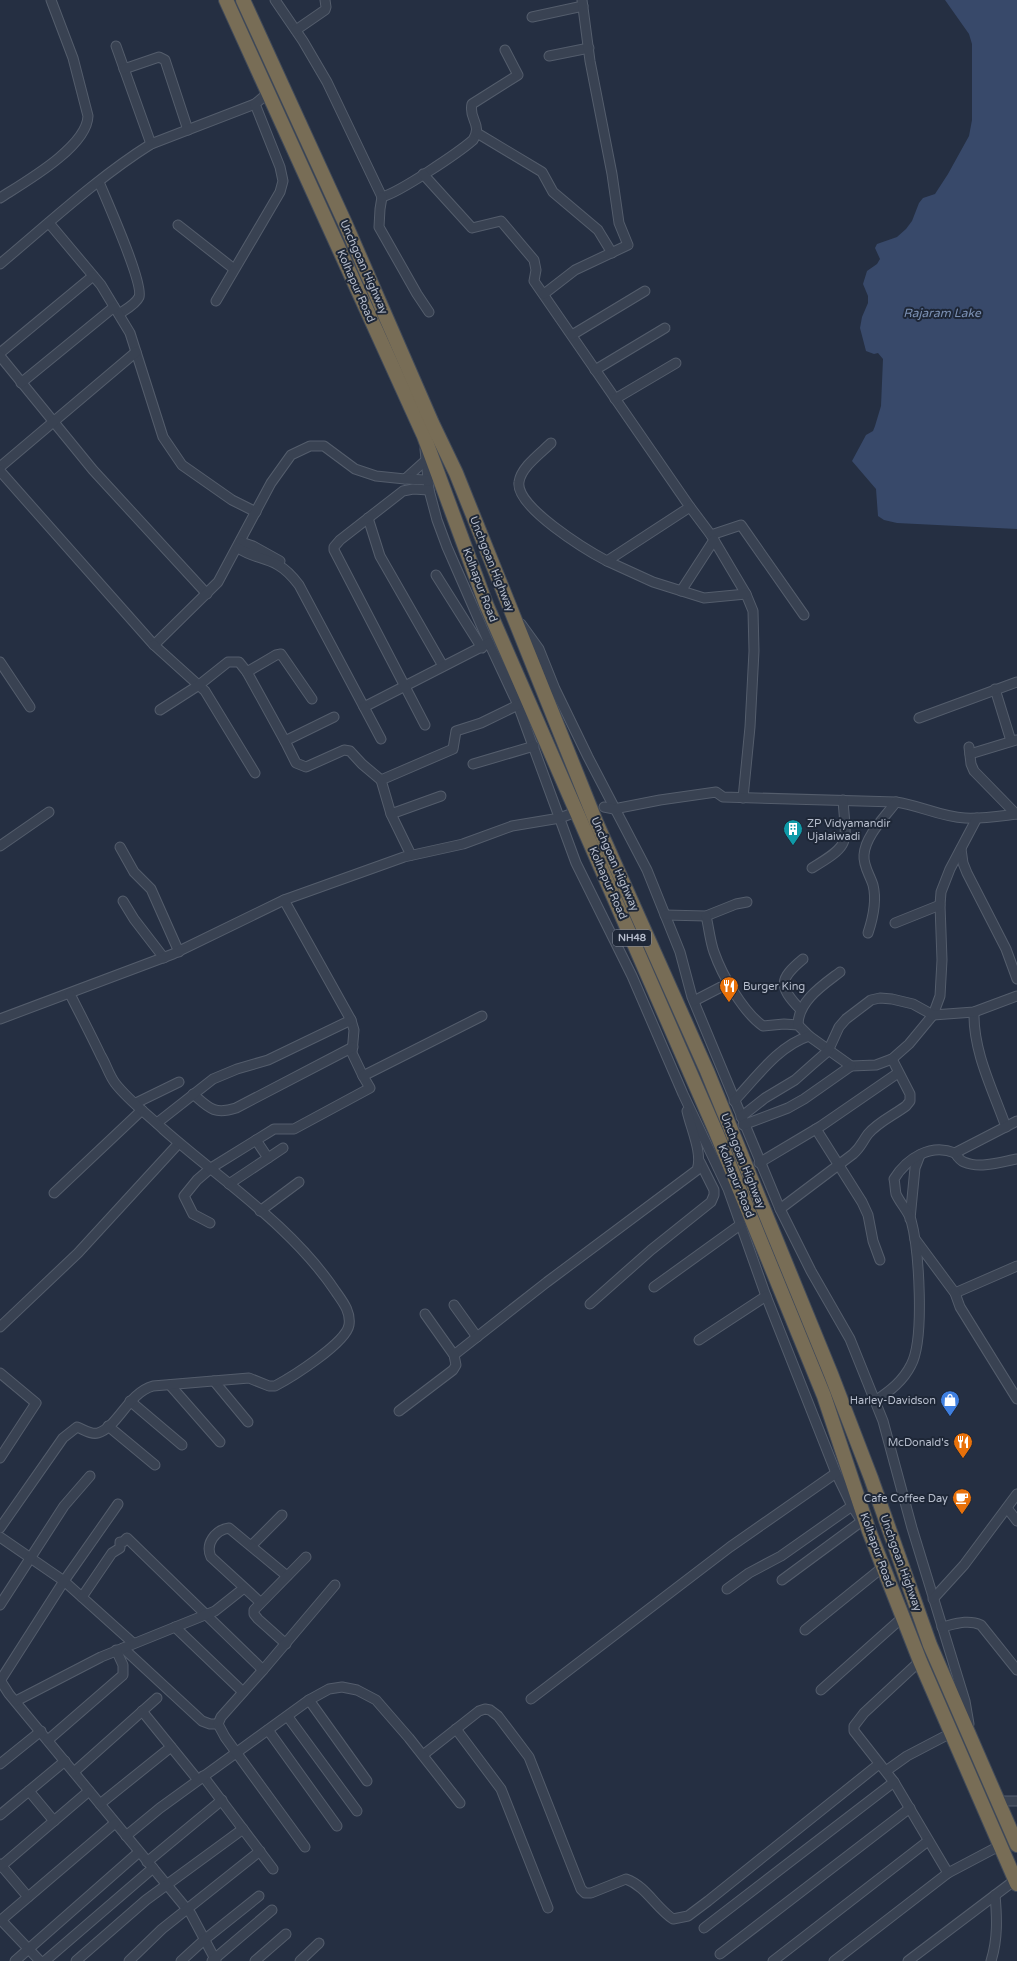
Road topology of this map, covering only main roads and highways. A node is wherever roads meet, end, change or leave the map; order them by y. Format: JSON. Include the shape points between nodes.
{"nodes":[{"id":1,"x":226,"y":0,"type":"edge"},
{"id":2,"x":242,"y":0,"type":"edge"},
{"id":3,"x":1017,"y":1845,"type":"edge"},
{"id":4,"x":1016,"y":1882,"type":"edge"}],
"edges":[{"from":1,"to":4,"type":"highway","name":"Kolhapur Road","number":"NH48","via":[[424,436],[486,604],[713,1125],[824,1396],[866,1526],[920,1661]]},
{"from":2,"to":3,"type":"highway","name":"Unchgoan Highway","number":"NH48","via":[[456,473],[596,822],[713,1086],[831,1374],[930,1645]]}]}
